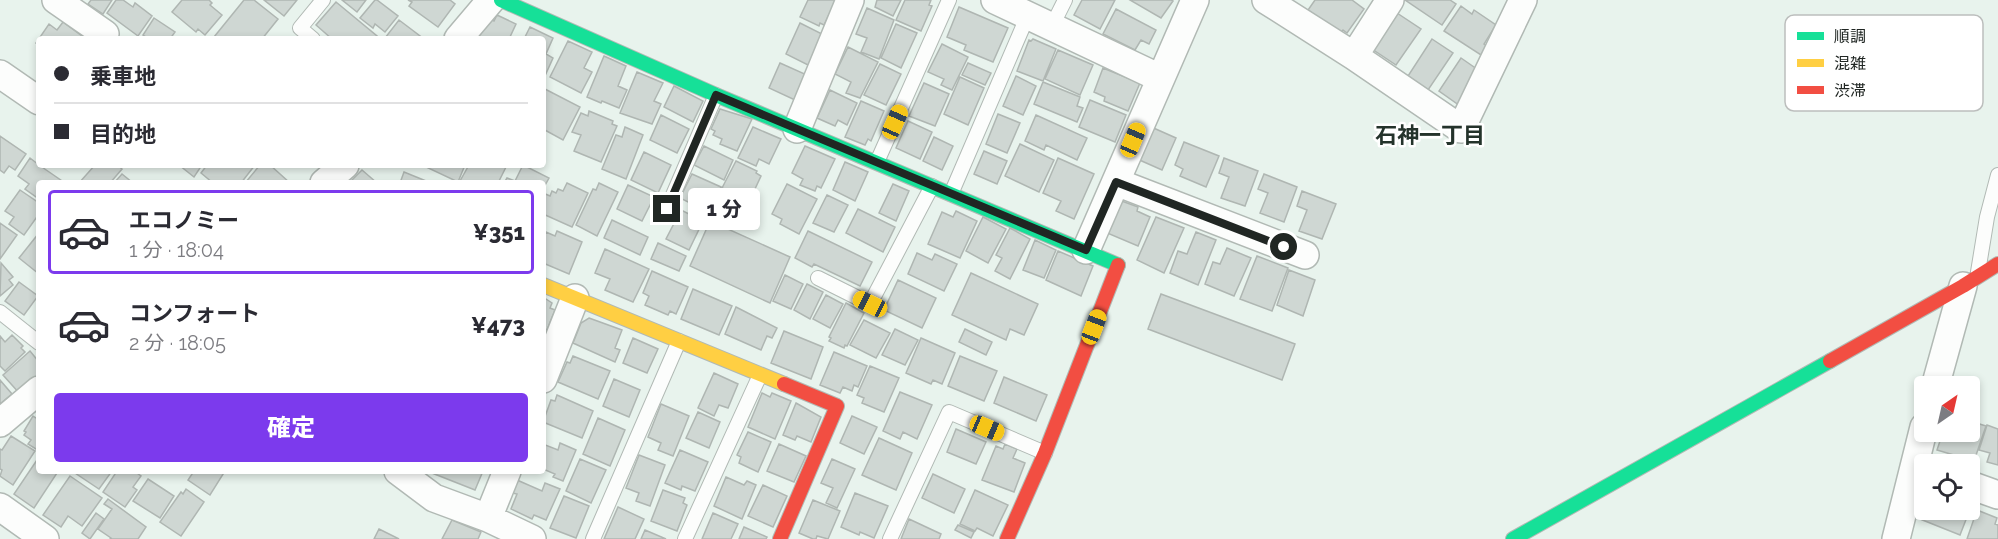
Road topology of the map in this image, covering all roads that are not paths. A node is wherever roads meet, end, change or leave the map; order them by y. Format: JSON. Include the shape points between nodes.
{"nodes":[{"id":1,"x":56,"y":0,"type":"edge"},
{"id":2,"x":323,"y":0,"type":"edge"},
{"id":3,"x":850,"y":0,"type":"edge"},
{"id":4,"x":949,"y":0,"type":"edge"},
{"id":5,"x":1065,"y":0,"type":"edge"},
{"id":6,"x":1195,"y":0,"type":"edge"},
{"id":7,"x":1266,"y":0,"type":"edge"},
{"id":8,"x":1390,"y":0,"type":"edge"},
{"id":9,"x":1523,"y":0,"type":"edge"},
{"id":10,"x":489,"y":1,"type":"edge"},
{"id":11,"x":999,"y":1,"type":"edge"},
{"id":12,"x":1028,"y":15,"type":"junction"},
{"id":13,"x":1052,"y":26,"type":"junction"},
{"id":14,"x":103,"y":36,"type":"edge"},
{"id":15,"x":310,"y":36,"type":"edge"},
{"id":16,"x":460,"y":36,"type":"edge"},
{"id":17,"x":1354,"y":56,"type":"junction"},
{"id":18,"x":0,"y":74,"type":"edge"},
{"id":19,"x":1160,"y":78,"type":"junction"},
{"id":20,"x":716,"y":95,"type":"junction"},
{"id":21,"x":36,"y":99,"type":"edge"},
{"id":22,"x":797,"y":129,"type":"junction"},
{"id":23,"x":877,"y":162,"type":"junction"},
{"id":24,"x":342,"y":168,"type":"edge"},
{"id":25,"x":1998,"y":175,"type":"edge"},
{"id":26,"x":328,"y":180,"type":"edge"},
{"id":27,"x":1116,"y":182,"type":"junction"},
{"id":28,"x":932,"y":186,"type":"junction"},
{"id":29,"x":951,"y":194,"type":"junction"},
{"id":30,"x":667,"y":209,"type":"dead end"},
{"id":31,"x":1086,"y":250,"type":"junction"},
{"id":32,"x":1305,"y":255,"type":"dead end"},
{"id":33,"x":1998,"y":264,"type":"edge"},
{"id":34,"x":818,"y":278,"type":"dead end"},
{"id":35,"x":1970,"y":281,"type":"junction"},
{"id":36,"x":546,"y":286,"type":"edge"},
{"id":37,"x":575,"y":298,"type":"junction"},
{"id":38,"x":0,"y":312,"type":"edge"},
{"id":39,"x":36,"y":341,"type":"edge"},
{"id":40,"x":679,"y":341,"type":"junction"},
{"id":41,"x":546,"y":371,"type":"edge"},
{"id":42,"x":760,"y":375,"type":"junction"},
{"id":43,"x":1939,"y":376,"type":"edge"},
{"id":44,"x":36,"y":393,"type":"edge"},
{"id":45,"x":0,"y":423,"type":"edge"},
{"id":46,"x":1045,"y":453,"type":"junction"},
{"id":47,"x":402,"y":474,"type":"edge"},
{"id":48,"x":506,"y":474,"type":"edge"},
{"id":49,"x":1914,"y":483,"type":"edge"},
{"id":50,"x":1980,"y":489,"type":"edge"},
{"id":51,"x":1998,"y":495,"type":"edge"},
{"id":52,"x":0,"y":507,"type":"edge"},
{"id":53,"x":488,"y":518,"type":"junction"},
{"id":54,"x":45,"y":539,"type":"edge"},
{"id":55,"x":532,"y":539,"type":"edge"},
{"id":56,"x":593,"y":539,"type":"edge"},
{"id":57,"x":685,"y":539,"type":"edge"},
{"id":58,"x":780,"y":539,"type":"edge"},
{"id":59,"x":890,"y":539,"type":"edge"},
{"id":60,"x":1007,"y":539,"type":"edge"},
{"id":61,"x":1513,"y":539,"type":"edge"},
{"id":62,"x":1896,"y":539,"type":"edge"}],
"edges":[{"from":1,"to":14,"type":"street"},
{"from":2,"to":15,"type":"lane","via":[[300,28]]},
{"from":3,"to":22,"type":"street"},
{"from":4,"to":23,"type":"lane"},
{"from":5,"to":13,"type":"lane"},
{"from":6,"to":19,"type":"street"},
{"from":7,"to":17,"type":"street"},
{"from":8,"to":17,"type":"street"},
{"from":9,"to":17,"type":"street","via":[[1461,129]]},
{"from":10,"to":16,"type":"street"},
{"from":10,"to":20,"type":"street"},
{"from":11,"to":12,"type":"street"},
{"from":12,"to":13,"type":"street"},
{"from":12,"to":29,"type":"lane"},
{"from":13,"to":19,"type":"street"},
{"from":18,"to":21,"type":"street"},
{"from":19,"to":27,"type":"street"},
{"from":20,"to":22,"type":"street"},
{"from":20,"to":30,"type":"lane"},
{"from":22,"to":23,"type":"street"},
{"from":23,"to":28,"type":"street"},
{"from":24,"to":26,"type":"street"},
{"from":25,"to":35,"type":"lane"},
{"from":27,"to":31,"type":"street"},
{"from":27,"to":32,"type":"street"},
{"from":28,"to":29,"type":"street"},
{"from":28,"to":34,"type":"lane","via":[[870,304]]},
{"from":29,"to":31,"type":"street"},
{"from":31,"to":46,"type":"street","via":[[1118,264]]},
{"from":33,"to":35,"type":"street"},
{"from":35,"to":43,"type":"street"},
{"from":35,"to":61,"type":"street"},
{"from":36,"to":37,"type":"street"},
{"from":37,"to":40,"type":"street"},
{"from":37,"to":41,"type":"street"},
{"from":38,"to":39,"type":"lane"},
{"from":40,"to":42,"type":"street"},
{"from":40,"to":56,"type":"lane"},
{"from":42,"to":57,"type":"lane"},
{"from":42,"to":58,"type":"street","via":[[837,406]]},
{"from":44,"to":45,"type":"street"},
{"from":46,"to":59,"type":"lane","via":[[949,412]]},
{"from":46,"to":60,"type":"street"},
{"from":47,"to":53,"type":"street","via":[[434,498]]},
{"from":48,"to":53,"type":"street"},
{"from":49,"to":62,"type":"street"},
{"from":50,"to":51,"type":"street"},
{"from":52,"to":54,"type":"street"},
{"from":53,"to":55,"type":"street"}]}
